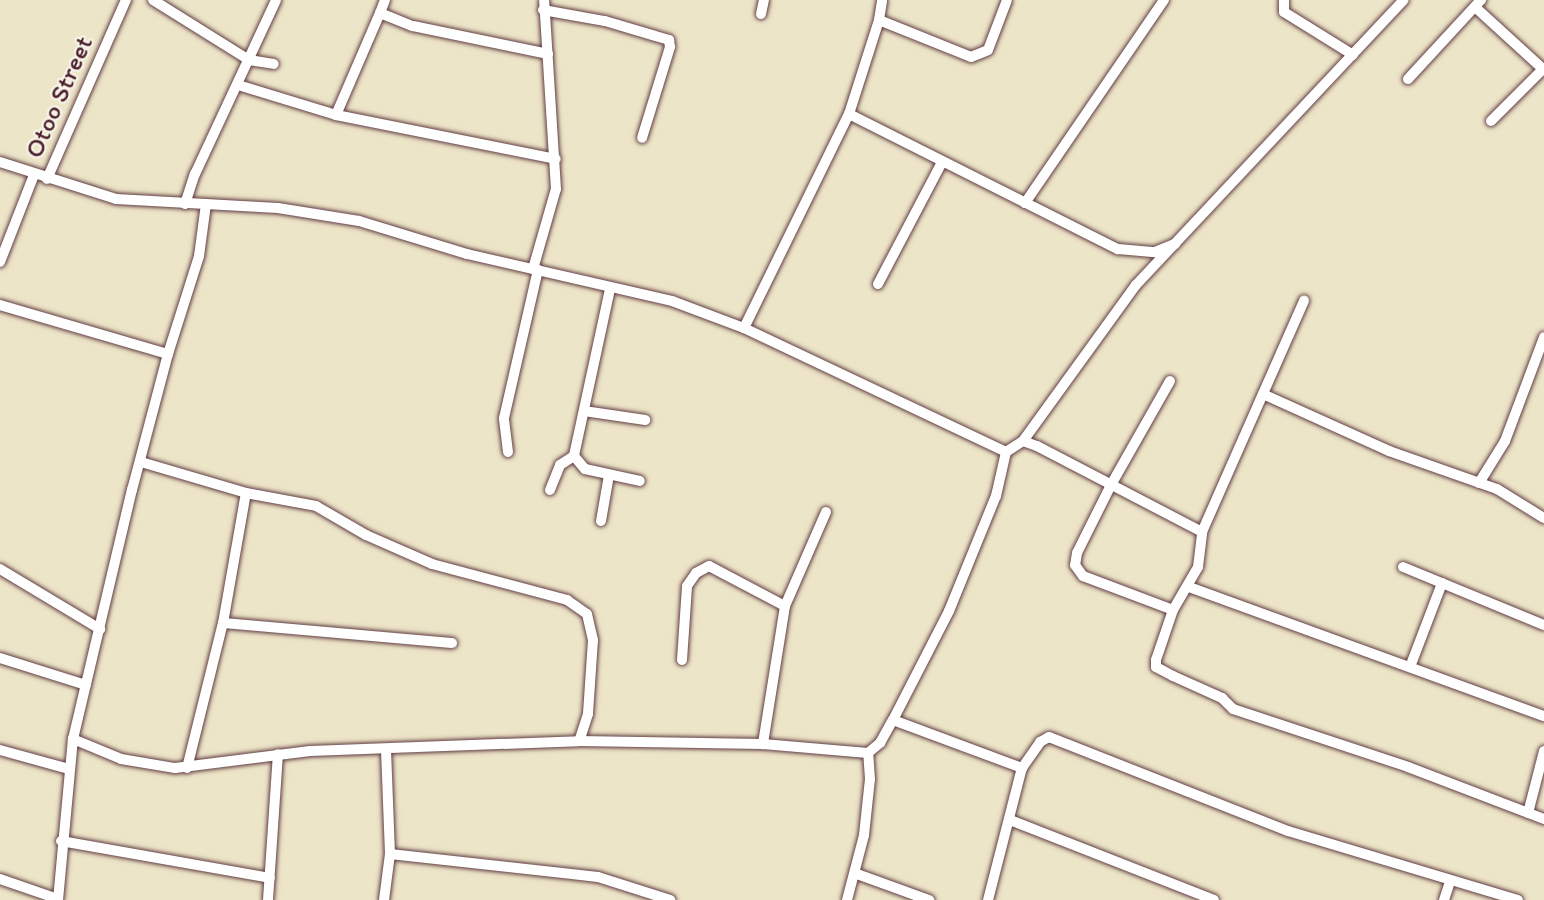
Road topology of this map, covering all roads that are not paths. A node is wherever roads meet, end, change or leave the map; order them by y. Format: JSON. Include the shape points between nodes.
{"nodes":[{"id":1,"x":126,"y":0,"type":"edge"},
{"id":2,"x":153,"y":0,"type":"edge"},
{"id":3,"x":276,"y":0,"type":"edge"},
{"id":4,"x":385,"y":0,"type":"edge"},
{"id":5,"x":764,"y":0,"type":"edge"},
{"id":6,"x":882,"y":0,"type":"edge"},
{"id":7,"x":1007,"y":0,"type":"edge"},
{"id":8,"x":1164,"y":0,"type":"edge"},
{"id":9,"x":1284,"y":0,"type":"edge"},
{"id":10,"x":1404,"y":0,"type":"edge"},
{"id":11,"x":1478,"y":4,"type":"edge"},
{"id":12,"x":543,"y":5,"type":"edge"},
{"id":13,"x":380,"y":13,"type":"junction"},
{"id":14,"x":761,"y":14,"type":"dead end"},
{"id":15,"x":879,"y":20,"type":"junction"},
{"id":16,"x":548,"y":54,"type":"junction"},
{"id":17,"x":1353,"y":55,"type":"junction"},
{"id":18,"x":249,"y":60,"type":"junction"},
{"id":19,"x":274,"y":64,"type":"dead end"},
{"id":20,"x":1543,"y":69,"type":"edge"},
{"id":21,"x":1408,"y":79,"type":"dead end"},
{"id":22,"x":238,"y":85,"type":"junction"},
{"id":23,"x":849,"y":114,"type":"junction"},
{"id":24,"x":336,"y":115,"type":"junction"},
{"id":25,"x":1491,"y":121,"type":"dead end"},
{"id":26,"x":642,"y":138,"type":"dead end"},
{"id":27,"x":556,"y":159,"type":"junction"},
{"id":28,"x":0,"y":162,"type":"edge"},
{"id":29,"x":942,"y":162,"type":"junction"},
{"id":30,"x":34,"y":175,"type":"junction"},
{"id":31,"x":47,"y":179,"type":"junction"},
{"id":32,"x":1025,"y":203,"type":"junction"},
{"id":33,"x":185,"y":204,"type":"junction"},
{"id":34,"x":206,"y":204,"type":"junction"},
{"id":35,"x":1179,"y":242,"type":"junction"},
{"id":36,"x":0,"y":262,"type":"edge"},
{"id":37,"x":536,"y":270,"type":"junction"},
{"id":38,"x":878,"y":284,"type":"dead end"},
{"id":39,"x":610,"y":288,"type":"junction"},
{"id":40,"x":1304,"y":301,"type":"dead end"},
{"id":41,"x":0,"y":305,"type":"edge"},
{"id":42,"x":744,"y":328,"type":"junction"},
{"id":43,"x":1544,"y":337,"type":"edge"},
{"id":44,"x":168,"y":354,"type":"junction"},
{"id":45,"x":1170,"y":381,"type":"dead end"},
{"id":46,"x":1263,"y":394,"type":"junction"},
{"id":47,"x":584,"y":411,"type":"junction"},
{"id":48,"x":645,"y":420,"type":"dead end"},
{"id":49,"x":1023,"y":441,"type":"junction"},
{"id":50,"x":508,"y":452,"type":"dead end"},
{"id":51,"x":1006,"y":452,"type":"junction"},
{"id":52,"x":574,"y":456,"type":"junction"},
{"id":53,"x":141,"y":462,"type":"junction"},
{"id":54,"x":609,"y":475,"type":"junction"},
{"id":55,"x":640,"y":481,"type":"dead end"},
{"id":56,"x":1112,"y":483,"type":"junction"},
{"id":57,"x":1479,"y":483,"type":"junction"},
{"id":58,"x":550,"y":490,"type":"dead end"},
{"id":59,"x":246,"y":493,"type":"junction"},
{"id":60,"x":825,"y":512,"type":"dead end"},
{"id":61,"x":1544,"y":518,"type":"edge"},
{"id":62,"x":601,"y":521,"type":"dead end"},
{"id":63,"x":1202,"y":532,"type":"junction"},
{"id":64,"x":1403,"y":567,"type":"dead end"},
{"id":65,"x":0,"y":569,"type":"edge"},
{"id":66,"x":1442,"y":583,"type":"junction"},
{"id":67,"x":1189,"y":587,"type":"junction"},
{"id":68,"x":786,"y":606,"type":"junction"},
{"id":69,"x":1173,"y":610,"type":"junction"},
{"id":70,"x":223,"y":623,"type":"junction"},
{"id":71,"x":1544,"y":625,"type":"edge"},
{"id":72,"x":100,"y":629,"type":"junction"},
{"id":73,"x":452,"y":643,"type":"dead end"},
{"id":74,"x":0,"y":658,"type":"edge"},
{"id":75,"x":682,"y":660,"type":"dead end"},
{"id":76,"x":1410,"y":667,"type":"junction"},
{"id":77,"x":86,"y":685,"type":"junction"},
{"id":78,"x":1544,"y":716,"type":"edge"},
{"id":79,"x":893,"y":720,"type":"junction"},
{"id":80,"x":73,"y":739,"type":"junction"},
{"id":81,"x":579,"y":741,"type":"junction"},
{"id":82,"x":763,"y":744,"type":"junction"},
{"id":83,"x":387,"y":749,"type":"junction"},
{"id":84,"x":0,"y":750,"type":"edge"},
{"id":85,"x":1544,"y":751,"type":"edge"},
{"id":86,"x":868,"y":753,"type":"junction"},
{"id":87,"x":278,"y":754,"type":"junction"},
{"id":88,"x":187,"y":768,"type":"junction"},
{"id":89,"x":1022,"y":768,"type":"junction"},
{"id":90,"x":69,"y":769,"type":"junction"},
{"id":91,"x":1528,"y":813,"type":"junction"},
{"id":92,"x":1544,"y":819,"type":"edge"},
{"id":93,"x":1010,"y":820,"type":"junction"},
{"id":94,"x":61,"y":841,"type":"junction"},
{"id":95,"x":390,"y":854,"type":"junction"},
{"id":96,"x":857,"y":874,"type":"junction"},
{"id":97,"x":270,"y":878,"type":"junction"},
{"id":98,"x":0,"y":879,"type":"edge"},
{"id":99,"x":1450,"y":882,"type":"junction"},
{"id":100,"x":58,"y":899,"type":"edge"},
{"id":101,"x":268,"y":900,"type":"edge"},
{"id":102,"x":384,"y":900,"type":"edge"},
{"id":103,"x":670,"y":900,"type":"edge"},
{"id":104,"x":847,"y":900,"type":"edge"},
{"id":105,"x":929,"y":900,"type":"edge"},
{"id":106,"x":987,"y":900,"type":"edge"},
{"id":107,"x":1214,"y":900,"type":"edge"},
{"id":108,"x":1444,"y":900,"type":"edge"},
{"id":109,"x":1518,"y":900,"type":"edge"}],
"edges":[{"from":1,"to":31,"type":"street","name":"Otoo Street"},
{"from":2,"to":18,"type":"street"},
{"from":3,"to":18,"type":"street"},
{"from":4,"to":13,"type":"street"},
{"from":5,"to":14,"type":"street"},
{"from":6,"to":15,"type":"street"},
{"from":7,"to":15,"type":"street","via":[[988,50],[971,57]]},
{"from":8,"to":32,"type":"street"},
{"from":9,"to":17,"type":"street","via":[[1284,12]]},
{"from":10,"to":17,"type":"street"},
{"from":11,"to":20,"type":"street"},
{"from":11,"to":21,"type":"street"},
{"from":12,"to":16,"type":"street"},
{"from":12,"to":26,"type":"street","via":[[669,40]]},
{"from":13,"to":16,"type":"street","via":[[459,38]]},
{"from":13,"to":24,"type":"street"},
{"from":15,"to":23,"type":"street"},
{"from":16,"to":27,"type":"street"},
{"from":17,"to":35,"type":"street"},
{"from":18,"to":19,"type":"street"},
{"from":18,"to":22,"type":"street"},
{"from":20,"to":25,"type":"street"},
{"from":22,"to":24,"type":"street"},
{"from":22,"to":33,"type":"street","via":[[195,174]]},
{"from":23,"to":29,"type":"street"},
{"from":23,"to":42,"type":"street"},
{"from":24,"to":27,"type":"street"},
{"from":27,"to":37,"type":"street","via":[[556,189]]},
{"from":28,"to":30,"type":"street"},
{"from":29,"to":32,"type":"street"},
{"from":29,"to":38,"type":"street"},
{"from":30,"to":31,"type":"street"},
{"from":30,"to":36,"type":"street"},
{"from":31,"to":33,"type":"street","via":[[117,199]]},
{"from":32,"to":35,"type":"street","via":[[1118,249],[1155,252]]},
{"from":33,"to":34,"type":"street"},
{"from":34,"to":37,"type":"street","via":[[278,208],[359,221]]},
{"from":34,"to":44,"type":"street","via":[[199,256]]},
{"from":35,"to":49,"type":"street","via":[[1136,285]]},
{"from":37,"to":39,"type":"street"},
{"from":37,"to":50,"type":"street","via":[[504,418]]},
{"from":39,"to":42,"type":"street","via":[[688,305]]},
{"from":39,"to":47,"type":"street"},
{"from":40,"to":46,"type":"street"},
{"from":41,"to":44,"type":"street"},
{"from":42,"to":51,"type":"street"},
{"from":43,"to":57,"type":"street","via":[[1504,441]]},
{"from":44,"to":53,"type":"street"},
{"from":45,"to":56,"type":"street"},
{"from":46,"to":57,"type":"street","via":[[1389,451]]},
{"from":46,"to":63,"type":"street"},
{"from":47,"to":48,"type":"street"},
{"from":47,"to":52,"type":"street"},
{"from":49,"to":51,"type":"street"},
{"from":49,"to":56,"type":"street"},
{"from":51,"to":79,"type":"street","via":[[982,532],[949,610]]},
{"from":52,"to":54,"type":"street","via":[[585,470]]},
{"from":52,"to":58,"type":"street","via":[[560,465]]},
{"from":53,"to":59,"type":"street"},
{"from":53,"to":72,"type":"street"},
{"from":54,"to":55,"type":"street"},
{"from":54,"to":62,"type":"street"},
{"from":56,"to":63,"type":"street"},
{"from":56,"to":69,"type":"street","via":[[1077,553],[1075,565],[1083,576]]},
{"from":57,"to":61,"type":"street","via":[[1505,493]]},
{"from":59,"to":70,"type":"street"},
{"from":59,"to":81,"type":"street","via":[[316,506],[366,535],[432,564],[567,600],[587,614],[593,640],[592,688]]},
{"from":60,"to":68,"type":"street"},
{"from":63,"to":67,"type":"street","via":[[1201,556]]},
{"from":64,"to":66,"type":"street"},
{"from":65,"to":72,"type":"street"},
{"from":66,"to":71,"type":"street"},
{"from":66,"to":76,"type":"street"},
{"from":67,"to":69,"type":"street"},
{"from":67,"to":76,"type":"street"},
{"from":68,"to":75,"type":"street","via":[[709,566],[696,573],[687,586]]},
{"from":68,"to":82,"type":"street","via":[[778,635]]},
{"from":69,"to":91,"type":"street","via":[[1156,667],[1222,698],[1233,709],[1408,767]]},
{"from":70,"to":73,"type":"street"},
{"from":70,"to":88,"type":"street"},
{"from":72,"to":77,"type":"street"},
{"from":74,"to":77,"type":"street"},
{"from":76,"to":78,"type":"street"},
{"from":77,"to":80,"type":"street"},
{"from":79,"to":86,"type":"street","via":[[880,743]]},
{"from":79,"to":89,"type":"street"},
{"from":80,"to":88,"type":"street","via":[[129,761]]},
{"from":80,"to":90,"type":"street"},
{"from":81,"to":82,"type":"street"},
{"from":81,"to":83,"type":"street"},
{"from":82,"to":86,"type":"street"},
{"from":83,"to":87,"type":"street"},
{"from":83,"to":95,"type":"street"},
{"from":84,"to":90,"type":"street"},
{"from":85,"to":91,"type":"street"},
{"from":86,"to":96,"type":"street","via":[[868,809]]},
{"from":87,"to":88,"type":"street"},
{"from":87,"to":97,"type":"street"},
{"from":89,"to":93,"type":"street"},
{"from":89,"to":99,"type":"street","via":[[1040,742],[1048,737],[1059,739],[1288,831]]},
{"from":90,"to":94,"type":"street"},
{"from":91,"to":92,"type":"street"},
{"from":93,"to":106,"type":"street"},
{"from":93,"to":107,"type":"street"},
{"from":94,"to":97,"type":"street"},
{"from":94,"to":100,"type":"street"},
{"from":95,"to":102,"type":"street"},
{"from":95,"to":103,"type":"street","via":[[598,877]]},
{"from":96,"to":104,"type":"street"},
{"from":96,"to":105,"type":"street"},
{"from":97,"to":101,"type":"street"},
{"from":98,"to":100,"type":"street"},
{"from":99,"to":108,"type":"street"},
{"from":99,"to":109,"type":"street"}]}
